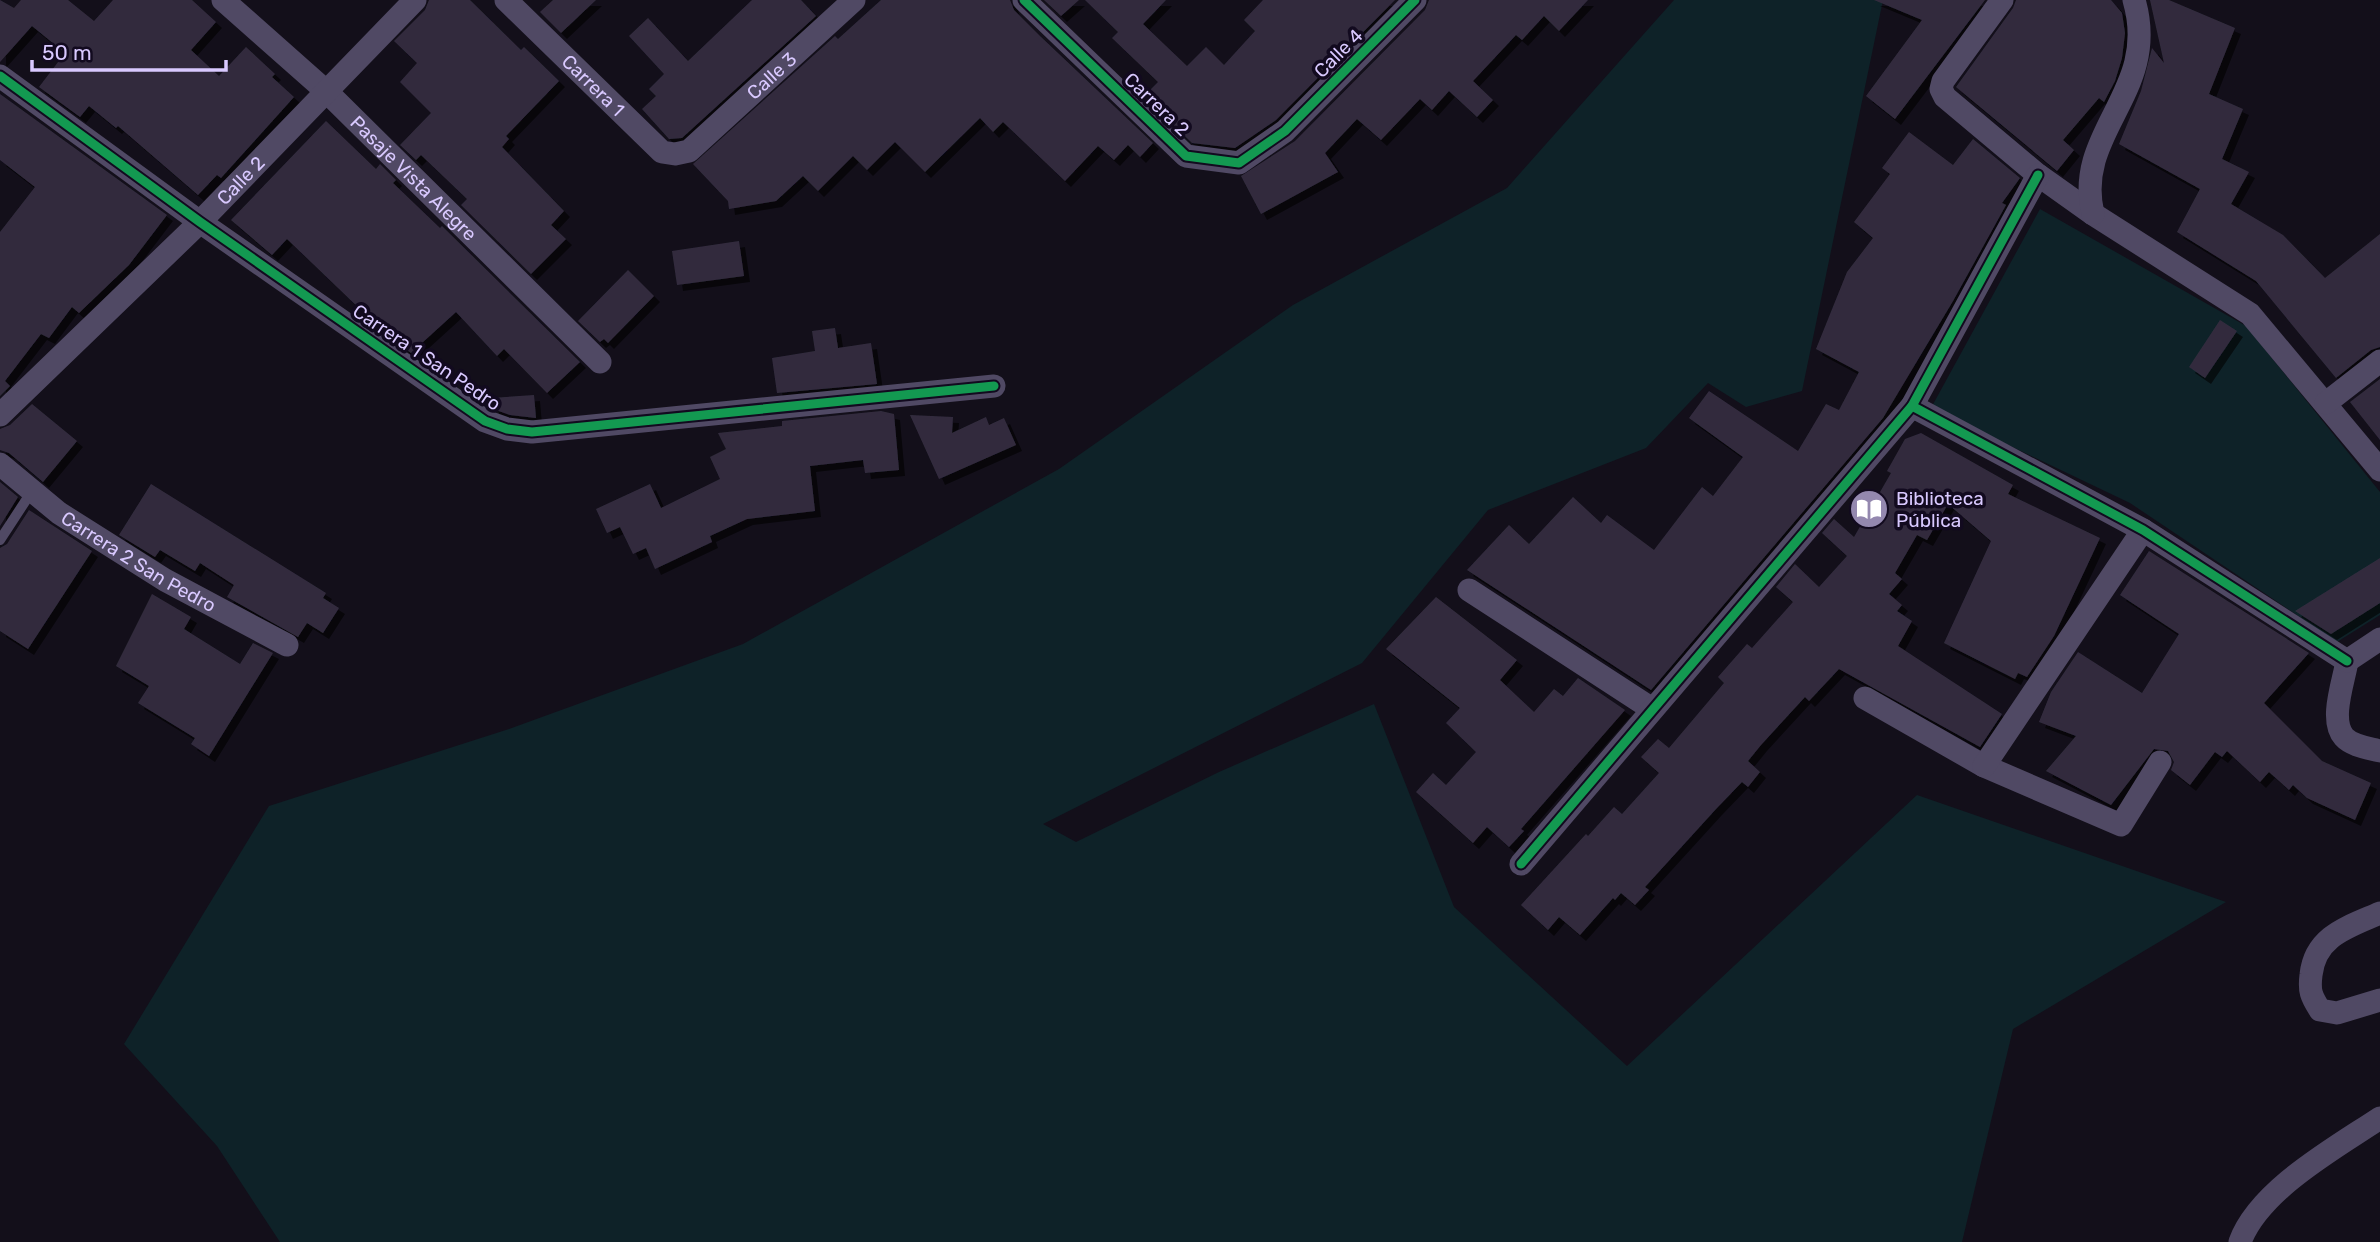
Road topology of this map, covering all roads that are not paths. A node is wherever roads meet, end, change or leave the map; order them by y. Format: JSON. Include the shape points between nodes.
{"nodes":[{"id":1,"x":223,"y":0,"type":"edge"},
{"id":2,"x":415,"y":0,"type":"edge"},
{"id":3,"x":506,"y":0,"type":"edge"},
{"id":4,"x":854,"y":0,"type":"edge"},
{"id":5,"x":1024,"y":0,"type":"edge"},
{"id":6,"x":1415,"y":0,"type":"edge"},
{"id":7,"x":2002,"y":0,"type":"edge"},
{"id":8,"x":2134,"y":0,"type":"edge"},
{"id":9,"x":0,"y":76,"type":"edge"},
{"id":10,"x":327,"y":92,"type":"junction"},
{"id":11,"x":1285,"y":131,"type":"joint"},
{"id":12,"x":689,"y":151,"type":"joint"},
{"id":13,"x":2038,"y":175,"type":"junction"},
{"id":14,"x":2093,"y":214,"type":"junction"},
{"id":15,"x":200,"y":222,"type":"junction"},
{"id":16,"x":2380,"y":360,"type":"edge"},
{"id":17,"x":600,"y":362,"type":"dead end"},
{"id":18,"x":994,"y":386,"type":"dead end"},
{"id":19,"x":2326,"y":403,"type":"junction"},
{"id":20,"x":1912,"y":406,"type":"junction"},
{"id":21,"x":0,"y":415,"type":"edge"},
{"id":22,"x":0,"y":464,"type":"edge"},
{"id":23,"x":2380,"y":470,"type":"edge"},
{"id":24,"x":32,"y":491,"type":"junction"},
{"id":25,"x":2143,"y":530,"type":"junction"},
{"id":26,"x":0,"y":540,"type":"edge"},
{"id":27,"x":1469,"y":590,"type":"dead end"},
{"id":28,"x":2380,"y":639,"type":"edge"},
{"id":29,"x":287,"y":645,"type":"dead end"},
{"id":30,"x":2347,"y":661,"type":"junction"},
{"id":31,"x":1865,"y":698,"type":"dead end"},
{"id":32,"x":1651,"y":709,"type":"junction"},
{"id":33,"x":2380,"y":751,"type":"edge"},
{"id":34,"x":2160,"y":762,"type":"dead end"},
{"id":35,"x":1984,"y":766,"type":"junction"},
{"id":36,"x":1521,"y":864,"type":"dead end"},
{"id":37,"x":2380,"y":913,"type":"edge"},
{"id":38,"x":2380,"y":1000,"type":"edge"},
{"id":39,"x":2380,"y":1118,"type":"edge"},
{"id":40,"x":2240,"y":1242,"type":"edge"}],
"edges":[{"from":1,"to":10,"type":"street","name":"Pasaje Vista Alegre"},
{"from":2,"to":10,"type":"street","name":"Calle 2"},
{"from":3,"to":12,"type":"street","name":"Carrera 1","via":[[662,152]]},
{"from":4,"to":12,"type":"street","name":"Calle 3"},
{"from":5,"to":11,"type":"street","name":"Carrera 2","via":[[1186,156],[1239,163]]},
{"from":6,"to":11,"type":"street","name":"Calle 4"},
{"from":7,"to":13,"type":"street","via":[[1941,89]]},
{"from":8,"to":14,"type":"street","via":[[2141,40],[2137,65],[2090,166],[2087,191]]},
{"from":9,"to":15,"type":"street","name":"Carrera 1 San Pedro"},
{"from":10,"to":15,"type":"street","name":"Calle 2"},
{"from":10,"to":17,"type":"street","name":"Pasaje Vista Alegre"},
{"from":13,"to":14,"type":"street"},
{"from":13,"to":20,"type":"street"},
{"from":14,"to":19,"type":"street","via":[[2250,314]]},
{"from":15,"to":18,"type":"street","name":"Carrera 1 San Pedro","via":[[485,421],[508,429],[532,432]]},
{"from":15,"to":21,"type":"street","name":"Calle 2"},
{"from":16,"to":19,"type":"street"},
{"from":19,"to":23,"type":"street"},
{"from":20,"to":25,"type":"street"},
{"from":20,"to":32,"type":"street"},
{"from":22,"to":24,"type":"street","name":"Carrera 2 San Pedro"},
{"from":24,"to":26,"type":"lane"},
{"from":24,"to":29,"type":"street","name":"Carrera 2 San Pedro","via":[[165,580]]},
{"from":25,"to":30,"type":"street"},
{"from":25,"to":35,"type":"street"},
{"from":27,"to":32,"type":"street"},
{"from":28,"to":30,"type":"street"},
{"from":30,"to":33,"type":"street","via":[[2337,720],[2344,737]]},
{"from":31,"to":35,"type":"street"},
{"from":32,"to":36,"type":"street"},
{"from":34,"to":35,"type":"street","via":[[2121,825]]},
{"from":37,"to":38,"type":"street","via":[[2319,947],[2312,963],[2309,994],[2320,1010],[2337,1013]]},
{"from":39,"to":40,"type":"street","via":[[2257,1211]]}]}
